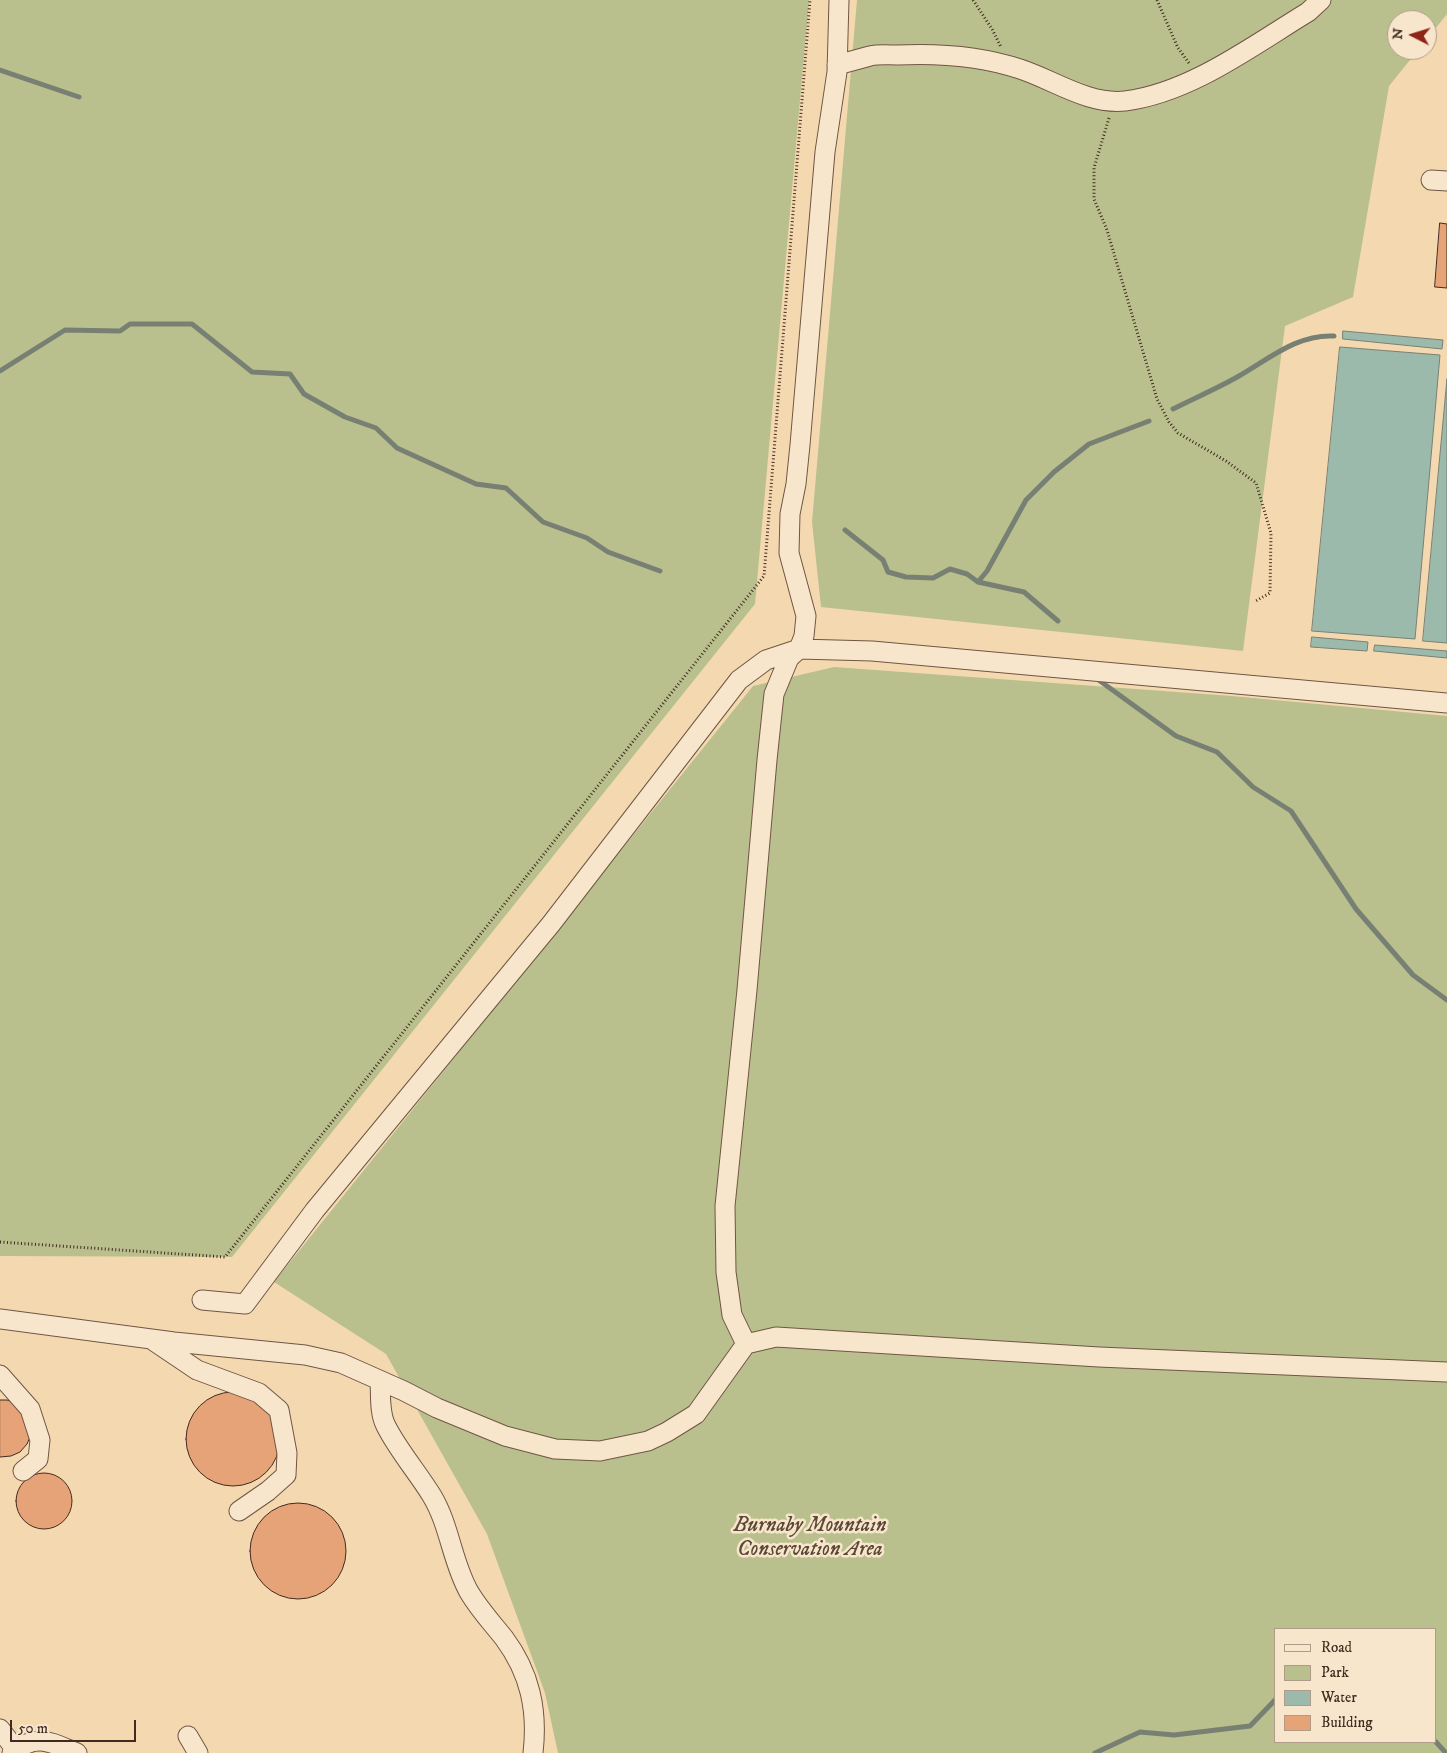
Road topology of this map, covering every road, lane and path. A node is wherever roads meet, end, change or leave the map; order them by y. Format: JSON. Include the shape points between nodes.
{"nodes":[{"id":1,"x":810,"y":0,"type":"edge"},
{"id":2,"x":838,"y":0,"type":"edge"},
{"id":3,"x":973,"y":0,"type":"edge"},
{"id":4,"x":1157,"y":0,"type":"edge"},
{"id":5,"x":1321,"y":0,"type":"edge"},
{"id":6,"x":837,"y":65,"type":"junction"},
{"id":7,"x":1011,"y":67,"type":"junction"},
{"id":8,"x":1200,"y":77,"type":"junction"},
{"id":9,"x":1124,"y":101,"type":"junction"},
{"id":10,"x":1254,"y":602,"type":"dead end"},
{"id":11,"x":799,"y":648,"type":"junction"},
{"id":12,"x":1447,"y":703,"type":"edge"},
{"id":13,"x":0,"y":1242,"type":"edge"},
{"id":14,"x":202,"y":1300,"type":"dead end"},
{"id":15,"x":0,"y":1320,"type":"edge"},
{"id":16,"x":151,"y":1338,"type":"junction"},
{"id":17,"x":746,"y":1344,"type":"junction"},
{"id":18,"x":1447,"y":1372,"type":"edge"},
{"id":19,"x":0,"y":1375,"type":"edge"},
{"id":20,"x":380,"y":1381,"type":"junction"},
{"id":21,"x":23,"y":1471,"type":"dead end"},
{"id":22,"x":239,"y":1511,"type":"dead end"},
{"id":23,"x":0,"y":1729,"type":"edge"},
{"id":24,"x":188,"y":1736,"type":"dead end"},
{"id":25,"x":9,"y":1750,"type":"edge"},
{"id":26,"x":75,"y":1753,"type":"edge"},
{"id":27,"x":198,"y":1753,"type":"edge"},
{"id":28,"x":533,"y":1753,"type":"edge"}],
"edges":[{"from":1,"to":13,"type":"path","via":[[764,576],[225,1257]]},
{"from":2,"to":6,"type":"lane"},
{"from":3,"to":7,"type":"path"},
{"from":4,"to":8,"type":"path","via":[[1178,48]]},
{"from":5,"to":8,"type":"lane","via":[[1308,12]]},
{"from":6,"to":7,"type":"lane","via":[[872,56],[912,54],[962,56]]},
{"from":6,"to":11,"type":"lane","via":[[825,152],[800,445],[790,514],[789,552],[806,616]]},
{"from":7,"to":9,"type":"lane","via":[[1083,95]]},
{"from":8,"to":9,"type":"lane","via":[[1161,94]]},
{"from":9,"to":10,"type":"path","via":[[1112,111],[1102,138],[1094,168],[1094,199],[1107,230],[1157,399],[1169,422],[1178,433],[1256,483],[1271,533],[1270,593]]},
{"from":11,"to":12,"type":"lane","via":[[872,651]]},
{"from":11,"to":14,"type":"lane","via":[[766,660],[739,680],[550,924],[315,1210],[246,1304]]},
{"from":11,"to":17,"type":"lane","via":[[789,658],[774,694],[725,1206],[726,1272],[732,1315]]},
{"from":15,"to":16,"type":"lane"},
{"from":16,"to":20,"type":"lane","via":[[305,1355],[340,1363]]},
{"from":16,"to":22,"type":"lane","via":[[197,1370],[259,1393],[279,1410],[288,1453],[286,1475]]},
{"from":17,"to":18,"type":"lane","via":[[776,1337],[1089,1356]]},
{"from":17,"to":20,"type":"lane","via":[[696,1414],[648,1441],[600,1451],[555,1449],[505,1436]]},
{"from":19,"to":21,"type":"lane","via":[[30,1408],[40,1440],[38,1459]]},
{"from":20,"to":28,"type":"lane","via":[[385,1425],[433,1498],[469,1592],[505,1639],[524,1674],[534,1711]]},
{"from":23,"to":25,"type":"lane"},
{"from":24,"to":27,"type":"lane"},
{"from":25,"to":26,"type":"lane","via":[[49,1741]]}]}
